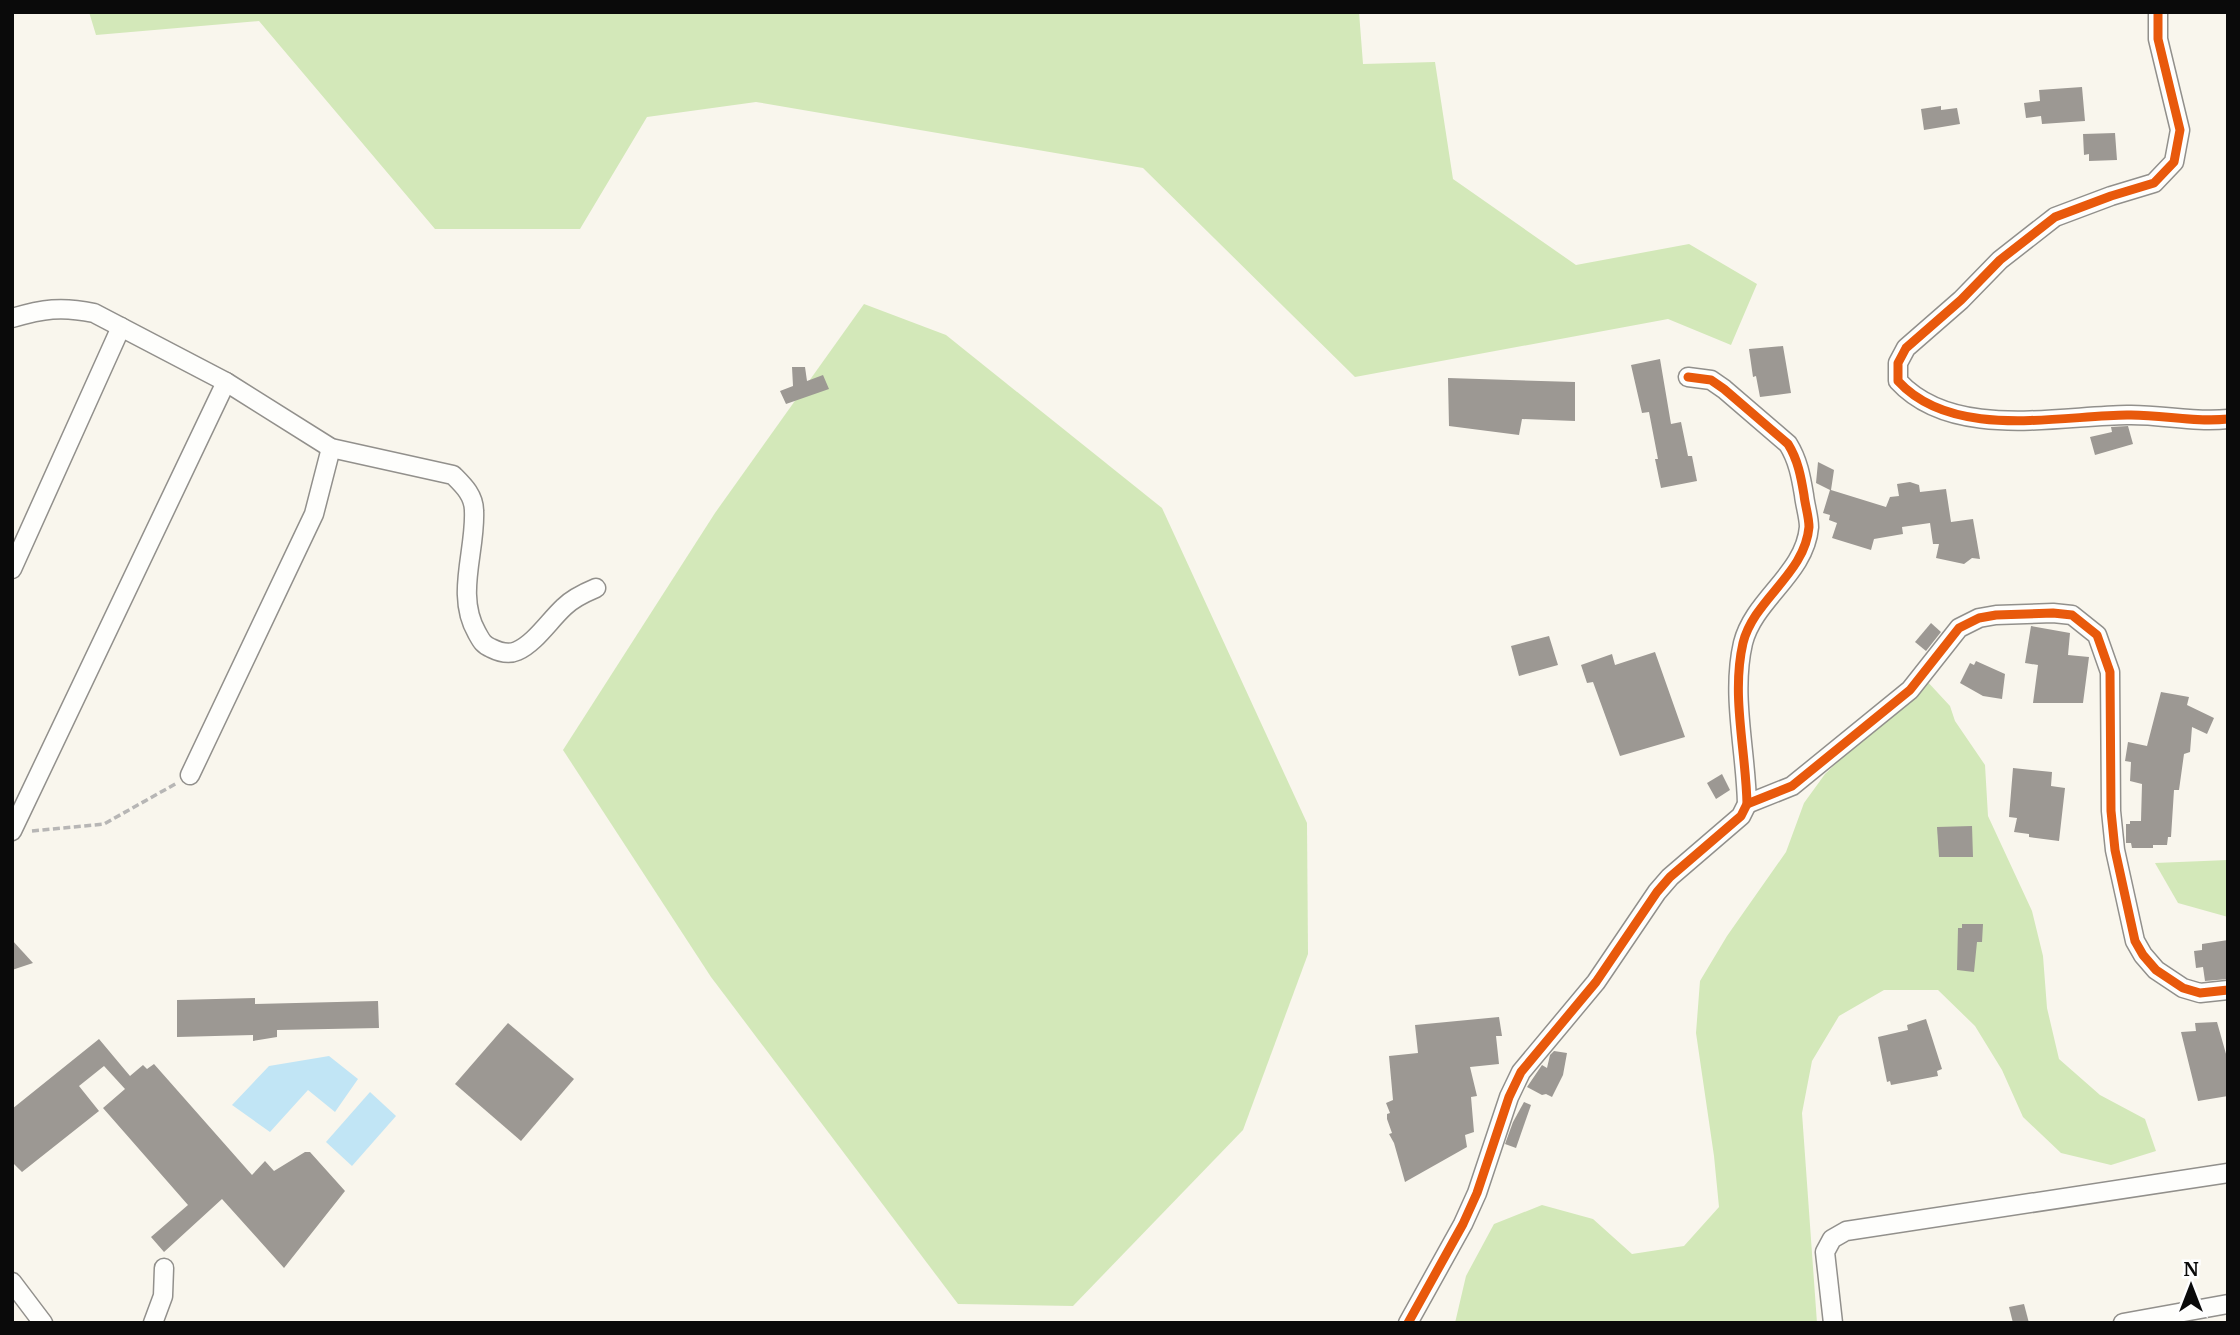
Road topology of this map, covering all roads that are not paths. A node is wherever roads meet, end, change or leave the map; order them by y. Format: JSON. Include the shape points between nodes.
{"nodes":[{"id":1,"x":2158,"y":12,"type":"edge"},
{"id":2,"x":12,"y":318,"type":"edge"},
{"id":3,"x":121,"y":327,"type":"junction"},
{"id":4,"x":1688,"y":377,"type":"dead end"},
{"id":5,"x":226,"y":382,"type":"junction"},
{"id":6,"x":2228,"y":419,"type":"edge"},
{"id":7,"x":331,"y":448,"type":"junction"},
{"id":8,"x":12,"y":569,"type":"edge"},
{"id":9,"x":596,"y":588,"type":"dead end"},
{"id":10,"x":190,"y":775,"type":"road end"},
{"id":11,"x":1747,"y":804,"type":"junction"},
{"id":12,"x":19,"y":831,"type":"edge"},
{"id":13,"x":2228,"y":990,"type":"edge"},
{"id":14,"x":2228,"y":1173,"type":"edge"},
{"id":15,"x":164,"y":1268,"type":"dead end"},
{"id":16,"x":12,"y":1282,"type":"edge"},
{"id":17,"x":2228,"y":1304,"type":"edge"},
{"id":18,"x":43,"y":1323,"type":"edge"},
{"id":19,"x":153,"y":1323,"type":"edge"},
{"id":20,"x":1408,"y":1323,"type":"edge"},
{"id":21,"x":1833,"y":1323,"type":"edge"},
{"id":22,"x":2123,"y":1323,"type":"edge"}],
"edges":[{"from":1,"to":6,"type":"street","via":[[2158,39],[2180,130],[2174,162],[2154,183],[2055,217],[2000,260],[1906,348],[1898,363],[1898,382],[1910,395],[1946,413],[2018,422],[2129,415]]},
{"from":2,"to":3,"type":"street","via":[[43,309],[75,309]]},
{"from":3,"to":5,"type":"street"},
{"from":3,"to":8,"type":"street"},
{"from":4,"to":11,"type":"street","via":[[1710,380],[1724,389],[1788,444],[1800,472],[1809,527],[1792,569],[1766,600],[1744,640],[1738,674]]},
{"from":5,"to":7,"type":"street"},
{"from":5,"to":12,"type":"street"},
{"from":7,"to":9,"type":"street","via":[[453,475],[467,489],[475,509],[469,613],[485,646],[500,653],[515,652],[580,594]]},
{"from":7,"to":10,"type":"street","via":[[314,514]]},
{"from":11,"to":13,"type":"street","via":[[1793,786],[1910,690],[1959,628],[1996,615],[2072,615],[2096,635],[2110,672],[2111,811],[2135,941],[2156,970],[2183,988],[2200,993]]},
{"from":11,"to":20,"type":"street","via":[[1741,816],[1657,892],[1595,982],[1521,1072],[1477,1193]]},
{"from":14,"to":21,"type":"street","via":[[1846,1231],[1832,1239],[1825,1252]]},
{"from":15,"to":19,"type":"street","via":[[163,1296]]},
{"from":16,"to":18,"type":"street"},
{"from":17,"to":22,"type":"street"}]}
